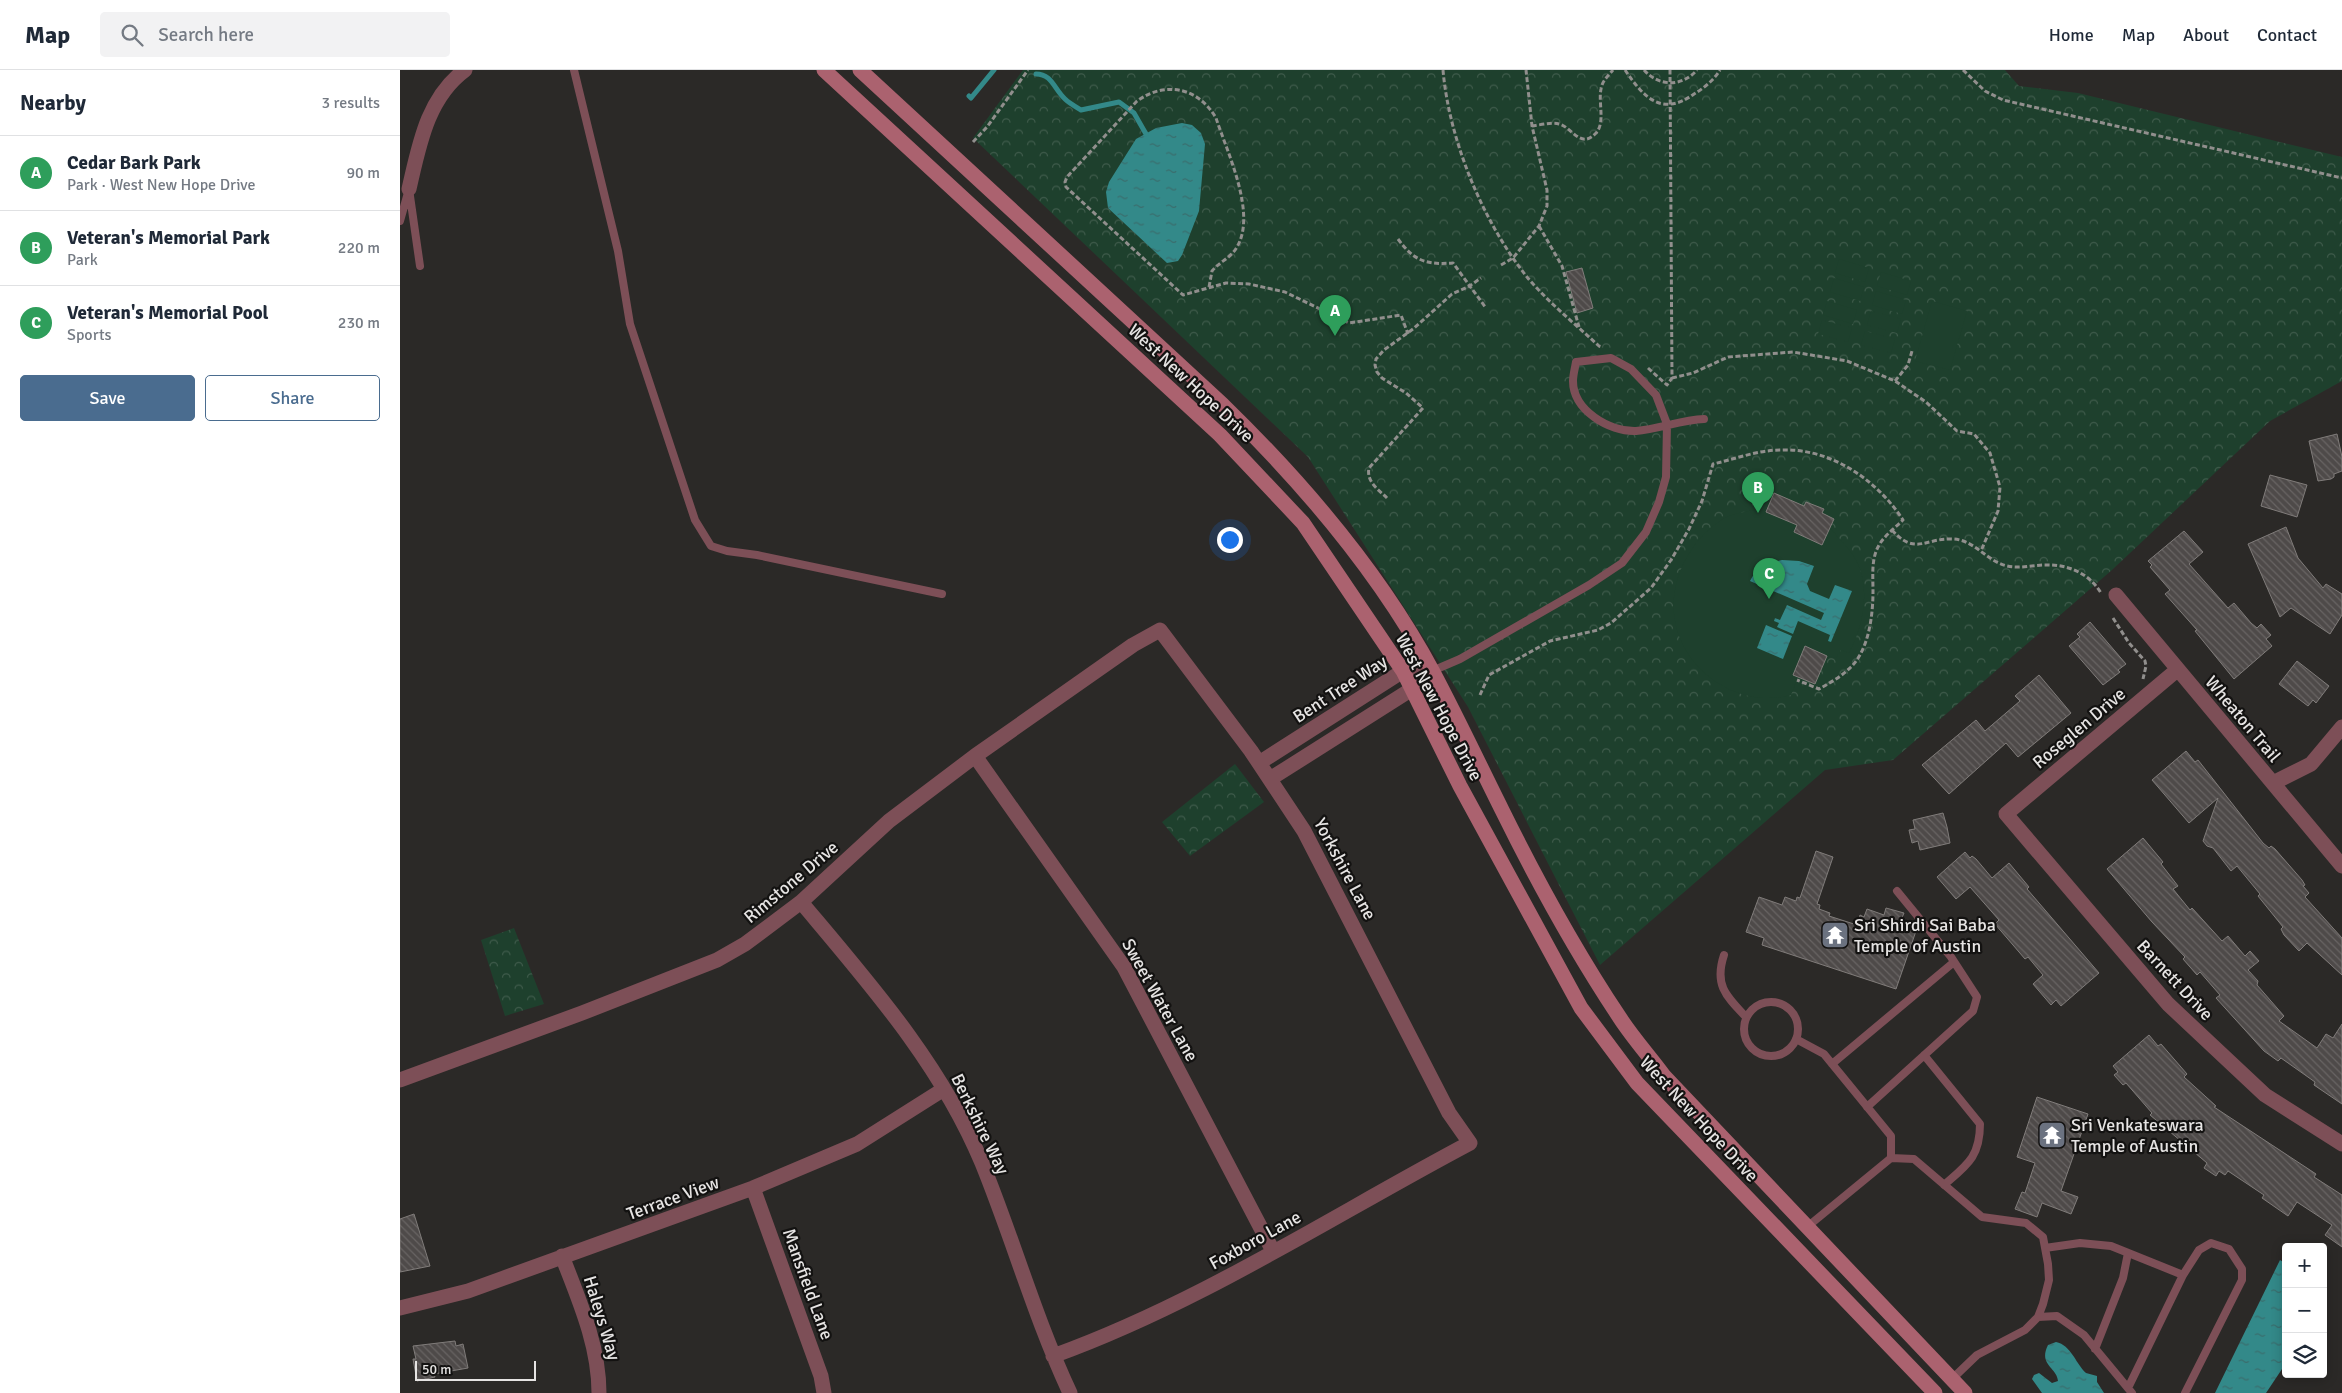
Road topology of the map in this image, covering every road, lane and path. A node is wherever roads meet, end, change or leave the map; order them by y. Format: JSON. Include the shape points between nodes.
{"nodes":[{"id":1,"x":465,"y":70,"type":"edge"},
{"id":2,"x":574,"y":70,"type":"edge"},
{"id":3,"x":824,"y":70,"type":"edge"},
{"id":4,"x":1028,"y":70,"type":"edge"},
{"id":5,"x":1443,"y":70,"type":"edge"},
{"id":6,"x":1526,"y":70,"type":"edge"},
{"id":7,"x":1613,"y":70,"type":"edge"},
{"id":8,"x":1625,"y":70,"type":"edge"},
{"id":9,"x":1644,"y":70,"type":"edge"},
{"id":10,"x":1670,"y":70,"type":"edge"},
{"id":11,"x":1697,"y":70,"type":"edge"},
{"id":12,"x":1720,"y":70,"type":"edge"},
{"id":13,"x":1963,"y":70,"type":"edge"},
{"id":14,"x":864,"y":71,"type":"edge"},
{"id":15,"x":1670,"y":84,"type":"junction"},
{"id":16,"x":1670,"y":106,"type":"junction"},
{"id":17,"x":1532,"y":126,"type":"junction"},
{"id":18,"x":973,"y":142,"type":"dead end"},
{"id":19,"x":2342,"y":178,"type":"edge"},
{"id":20,"x":409,"y":189,"type":"junction"},
{"id":21,"x":400,"y":221,"type":"edge"},
{"id":22,"x":1539,"y":226,"type":"junction"},
{"id":23,"x":1398,"y":239,"type":"dead end"},
{"id":24,"x":1513,"y":258,"type":"junction"},
{"id":25,"x":420,"y":266,"type":"dead end"},
{"id":26,"x":1501,"y":266,"type":"dead end"},
{"id":27,"x":1482,"y":278,"type":"dead end"},
{"id":28,"x":1209,"y":286,"type":"junction"},
{"id":29,"x":1470,"y":286,"type":"junction"},
{"id":30,"x":1486,"y":308,"type":"dead end"},
{"id":31,"x":1578,"y":327,"type":"junction"},
{"id":32,"x":1408,"y":334,"type":"junction"},
{"id":33,"x":1606,"y":347,"type":"dead end"},
{"id":34,"x":1912,"y":351,"type":"dead end"},
{"id":35,"x":1641,"y":362,"type":"dead end"},
{"id":36,"x":1672,"y":378,"type":"junction"},
{"id":37,"x":1895,"y":381,"type":"junction"},
{"id":38,"x":1704,"y":419,"type":"dead end"},
{"id":39,"x":1667,"y":424,"type":"junction"},
{"id":40,"x":1387,"y":498,"type":"dead end"},
{"id":41,"x":1892,"y":530,"type":"junction"},
{"id":42,"x":1981,"y":551,"type":"junction"},
{"id":43,"x":942,"y":594,"type":"dead end"},
{"id":44,"x":2110,"y":597,"type":"joint"},
{"id":45,"x":2109,"y":612,"type":"dead end"},
{"id":46,"x":1160,"y":630,"type":"joint"},
{"id":47,"x":2176,"y":670,"type":"junction"},
{"id":48,"x":1403,"y":671,"type":"junction"},
{"id":49,"x":1432,"y":671,"type":"junction"},
{"id":50,"x":1797,"y":680,"type":"dead end"},
{"id":51,"x":2145,"y":682,"type":"dead end"},
{"id":52,"x":1412,"y":690,"type":"junction"},
{"id":53,"x":1480,"y":695,"type":"dead end"},
{"id":54,"x":2342,"y":727,"type":"edge"},
{"id":55,"x":975,"y":756,"type":"junction"},
{"id":56,"x":1259,"y":763,"type":"junction"},
{"id":57,"x":1270,"y":779,"type":"junction"},
{"id":58,"x":2273,"y":783,"type":"junction"},
{"id":59,"x":2006,"y":814,"type":"joint"},
{"id":60,"x":2342,"y":866,"type":"edge"},
{"id":61,"x":1897,"y":891,"type":"dead end"},
{"id":62,"x":801,"y":902,"type":"junction"},
{"id":63,"x":1724,"y":955,"type":"dead end"},
{"id":64,"x":1954,"y":962,"type":"junction"},
{"id":65,"x":1746,"y":1017,"type":"junction"},
{"id":66,"x":1796,"y":1039,"type":"junction"},
{"id":67,"x":1924,"y":1056,"type":"junction"},
{"id":68,"x":1832,"y":1064,"type":"junction"},
{"id":69,"x":400,"y":1080,"type":"edge"},
{"id":70,"x":944,"y":1089,"type":"junction"},
{"id":71,"x":1867,"y":1107,"type":"junction"},
{"id":72,"x":1470,"y":1143,"type":"joint"},
{"id":73,"x":2342,"y":1144,"type":"edge"},
{"id":74,"x":1891,"y":1158,"type":"junction"},
{"id":75,"x":1944,"y":1185,"type":"junction"},
{"id":76,"x":754,"y":1188,"type":"junction"},
{"id":77,"x":1807,"y":1227,"type":"junction"},
{"id":78,"x":2045,"y":1248,"type":"junction"},
{"id":79,"x":1273,"y":1252,"type":"junction"},
{"id":80,"x":2128,"y":1253,"type":"junction"},
{"id":81,"x":562,"y":1256,"type":"junction"},
{"id":82,"x":2183,"y":1275,"type":"junction"},
{"id":83,"x":400,"y":1308,"type":"edge"},
{"id":84,"x":2038,"y":1317,"type":"junction"},
{"id":85,"x":2095,"y":1349,"type":"junction"},
{"id":86,"x":1052,"y":1356,"type":"junction"},
{"id":87,"x":1952,"y":1379,"type":"junction"},
{"id":88,"x":2130,"y":1390,"type":"edge"},
{"id":89,"x":599,"y":1393,"type":"edge"},
{"id":90,"x":824,"y":1393,"type":"edge"},
{"id":91,"x":1070,"y":1393,"type":"edge"},
{"id":92,"x":1935,"y":1393,"type":"edge"},
{"id":93,"x":1965,"y":1393,"type":"edge"},
{"id":94,"x":2185,"y":1393,"type":"edge"}],
"edges":[{"from":1,"to":20,"type":"street","via":[[438,98],[422,135]]},
{"from":2,"to":43,"type":"lane","via":[[618,251],[630,324],[695,520],[711,546]]},
{"from":3,"to":48,"type":"main road","name":"West New Hope Drive","via":[[1248,462],[1303,522]]},
{"from":4,"to":18,"type":"path","via":[[988,127]]},
{"from":5,"to":24,"type":"path","via":[[1460,150],[1482,206]]},
{"from":6,"to":17,"type":"path"},
{"from":7,"to":17,"type":"path","via":[[1601,88],[1600,126],[1591,138],[1580,139],[1556,123]]},
{"from":8,"to":16,"type":"path","via":[[1646,95]]},
{"from":9,"to":15,"type":"path","via":[[1659,82]]},
{"from":10,"to":15,"type":"path"},
{"from":11,"to":15,"type":"path","via":[[1691,76]]},
{"from":12,"to":16,"type":"path","via":[[1696,93],[1678,105]]},
{"from":13,"to":19,"type":"path","via":[[1984,91],[2002,100]]},
{"from":14,"to":49,"type":"main road","name":"West New Hope Drive","via":[[1272,453],[1358,557]]},
{"from":15,"to":16,"type":"path"},
{"from":16,"to":36,"type":"path"},
{"from":17,"to":22,"type":"path","via":[[1547,190],[1547,206]]},
{"from":20,"to":21,"type":"lane"},
{"from":20,"to":25,"type":"lane"},
{"from":22,"to":24,"type":"path"},
{"from":22,"to":31,"type":"path","via":[[1562,266]]},
{"from":23,"to":29,"type":"path","via":[[1411,254],[1426,262],[1434,265],[1453,262]]},
{"from":24,"to":26,"type":"path"},
{"from":24,"to":31,"type":"path"},
{"from":27,"to":29,"type":"path"},
{"from":28,"to":28,"type":"path","via":[[1183,295],[1066,187],[1067,177],[1137,101],[1150,92],[1180,90],[1196,96],[1210,109],[1240,187],[1242,234],[1230,256],[1212,271]]},
{"from":28,"to":32,"type":"path","via":[[1226,283],[1267,287],[1306,301],[1349,323],[1401,315]]},
{"from":29,"to":30,"type":"path"},
{"from":29,"to":32,"type":"path","via":[[1452,294]]},
{"from":31,"to":33,"type":"path","via":[[1599,346]]},
{"from":32,"to":40,"type":"path","via":[[1384,350],[1376,358],[1375,365],[1382,378],[1423,408],[1369,468],[1369,479]]},
{"from":34,"to":37,"type":"path","via":[[1908,364]]},
{"from":35,"to":36,"type":"path","via":[[1667,385]]},
{"from":36,"to":37,"type":"path","via":[[1693,373],[1728,357],[1793,352],[1846,361]]},
{"from":37,"to":42,"type":"path","via":[[1926,402],[1957,431],[1974,434],[1990,453],[2000,487],[1998,511]]},
{"from":38,"to":39,"type":"lane"},
{"from":39,"to":39,"type":"lane","via":[[1635,431],[1596,419],[1580,403],[1573,382],[1576,362],[1611,358],[1632,369],[1656,395]]},
{"from":39,"to":49,"type":"lane","via":[[1666,476],[1660,502],[1646,532],[1622,563],[1468,654]]},
{"from":41,"to":42,"type":"path","via":[[1908,544],[1952,539],[1974,545]]},
{"from":41,"to":50,"type":"path","via":[[1883,538],[1875,554],[1870,625],[1852,666],[1819,689]]},
{"from":41,"to":53,"type":"path","via":[[1903,520],[1894,506],[1868,480],[1826,457],[1780,450],[1713,464],[1702,501],[1671,560],[1651,588],[1611,623],[1598,630],[1550,641],[1490,675]]},
{"from":42,"to":44,"type":"path","via":[[2005,566],[2044,564],[2076,570]]},
{"from":44,"to":47,"type":"street","name":"Wheaton Trail"},
{"from":45,"to":51,"type":"path","via":[[2129,643],[2143,657],[2146,666],[2141,678]]},
{"from":46,"to":55,"type":"street","name":"Rimstone Drive","via":[[1133,645]]},
{"from":46,"to":56,"type":"street","name":"Yorkshire Lane"},
{"from":47,"to":58,"type":"street","name":"Wheaton Trail"},
{"from":47,"to":59,"type":"street","name":"Roseglen Drive"},
{"from":48,"to":49,"type":"street","name":"Bent Tree Way"},
{"from":48,"to":52,"type":"main road","name":"West New Hope Drive"},
{"from":48,"to":56,"type":"street","name":"Bent Tree Way"},
{"from":49,"to":52,"type":"street"},
{"from":49,"to":77,"type":"main road","name":"West New Hope Drive","via":[[1507,820],[1572,939],[1621,1019],[1664,1076]]},
{"from":52,"to":57,"type":"street"},
{"from":52,"to":92,"type":"main road","name":"West New Hope Drive","via":[[1460,786],[1581,1008],[1637,1083]]},
{"from":54,"to":58,"type":"street","via":[[2311,764]]},
{"from":55,"to":62,"type":"street","name":"Rimstone Drive","via":[[889,821]]},
{"from":55,"to":79,"type":"street","name":"Sweet Water Lane","via":[[1124,967]]},
{"from":56,"to":57,"type":"street","name":"Yorkshire Lane"},
{"from":57,"to":72,"type":"street","name":"Yorkshire Lane","via":[[1331,880],[1449,1113]]},
{"from":58,"to":60,"type":"street","name":"Wheaton Trail"},
{"from":59,"to":73,"type":"street","name":"Barnett Drive","via":[[2168,1004],[2265,1095]]},
{"from":61,"to":64,"type":"lane"},
{"from":62,"to":69,"type":"street","name":"Rimstone Drive","via":[[745,944],[717,960]]},
{"from":62,"to":70,"type":"street","name":"Berkshire Way","via":[[864,977],[928,1062]]},
{"from":63,"to":65,"type":"lane","via":[[1720,984]]},
{"from":64,"to":67,"type":"lane","via":[[1977,997],[1973,1011]]},
{"from":64,"to":68,"type":"lane"},
{"from":65,"to":66,"type":"lane","via":[[1758,1004],[1777,1002],[1786,1006],[1797,1021]]},
{"from":65,"to":66,"type":"lane","via":[[1744,1035],[1752,1050],[1760,1054],[1777,1056],[1792,1047]]},
{"from":66,"to":68,"type":"lane","via":[[1824,1054]]},
{"from":67,"to":71,"type":"lane"},
{"from":67,"to":75,"type":"lane","via":[[1980,1124],[1972,1160]]},
{"from":68,"to":71,"type":"lane"},
{"from":70,"to":76,"type":"street","name":"Terrace View","via":[[857,1144]]},
{"from":70,"to":86,"type":"street","name":"Berkshire Way","via":[[981,1162]]},
{"from":71,"to":74,"type":"lane","via":[[1891,1136]]},
{"from":72,"to":79,"type":"street","name":"Foxboro Lane"},
{"from":74,"to":75,"type":"lane","via":[[1914,1159]]},
{"from":74,"to":77,"type":"lane"},
{"from":75,"to":78,"type":"lane","via":[[1982,1217],[2026,1223],[2042,1236]]},
{"from":76,"to":81,"type":"street","name":"Terrace View"},
{"from":76,"to":90,"type":"street","name":"Mansfield Lane","via":[[821,1376]]},
{"from":77,"to":87,"type":"main road","name":"West New Hope Drive"},
{"from":78,"to":80,"type":"lane","via":[[2080,1243],[2111,1246]]},
{"from":78,"to":84,"type":"lane","via":[[2048,1280]]},
{"from":79,"to":86,"type":"street","name":"Foxboro Lane","via":[[1198,1294],[1125,1329]]},
{"from":80,"to":82,"type":"lane"},
{"from":80,"to":85,"type":"lane","via":[[2123,1278]]},
{"from":81,"to":83,"type":"street","name":"Terrace View","via":[[468,1290]]},
{"from":81,"to":89,"type":"street","name":"Haleys Way","via":[[588,1326],[599,1374]]},
{"from":82,"to":88,"type":"lane"},
{"from":82,"to":94,"type":"lane","via":[[2199,1250],[2211,1243],[2230,1249],[2242,1269],[2242,1280]]},
{"from":84,"to":85,"type":"lane","via":[[2057,1316],[2084,1336]]},
{"from":84,"to":87,"type":"lane","via":[[2025,1330],[1977,1355]]},
{"from":85,"to":88,"type":"lane"},
{"from":86,"to":91,"type":"street","name":"Berkshire Way"},
{"from":87,"to":93,"type":"main road","name":"West New Hope Drive"}]}
